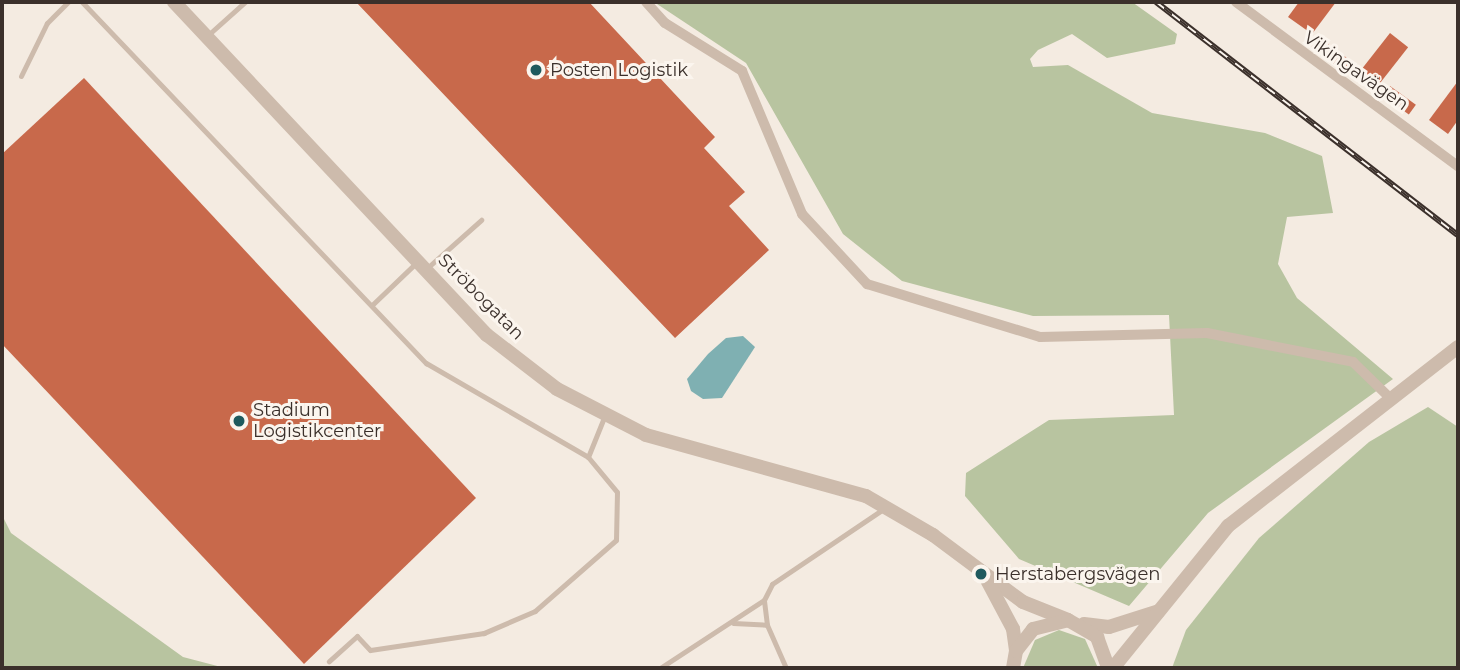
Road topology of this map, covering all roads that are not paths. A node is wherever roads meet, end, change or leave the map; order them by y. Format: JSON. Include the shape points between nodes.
{"nodes":[{"id":1,"x":68,"y":2,"type":"edge"},
{"id":2,"x":82,"y":2,"type":"edge"},
{"id":3,"x":174,"y":2,"type":"edge"},
{"id":4,"x":244,"y":2,"type":"edge"},
{"id":5,"x":646,"y":2,"type":"edge"},
{"id":6,"x":1236,"y":2,"type":"edge"},
{"id":7,"x":207,"y":37,"type":"junction"},
{"id":8,"x":22,"y":76,"type":"dead end"},
{"id":9,"x":1458,"y":166,"type":"edge"},
{"id":10,"x":481,"y":220,"type":"dead end"},
{"id":11,"x":422,"y":265,"type":"junction"},
{"id":12,"x":372,"y":305,"type":"junction"},
{"id":13,"x":1458,"y":347,"type":"edge"},
{"id":14,"x":1391,"y":398,"type":"junction"},
{"id":15,"x":605,"y":415,"type":"junction"},
{"id":16,"x":588,"y":457,"type":"junction"},
{"id":17,"x":885,"y":507,"type":"junction"},
{"id":18,"x":986,"y":579,"type":"junction"},
{"id":19,"x":764,"y":600,"type":"junction"},
{"id":20,"x":1160,"y":610,"type":"junction"},
{"id":21,"x":1074,"y":622,"type":"junction"},
{"id":22,"x":726,"y":625,"type":"junction"},
{"id":23,"x":767,"y":625,"type":"junction"},
{"id":24,"x":674,"y":657,"type":"junction"},
{"id":25,"x":329,"y":661,"type":"dead end"},
{"id":26,"x":1012,"y":661,"type":"edge"},
{"id":27,"x":660,"y":668,"type":"edge"},
{"id":28,"x":676,"y":668,"type":"edge"},
{"id":29,"x":786,"y":668,"type":"edge"},
{"id":30,"x":1110,"y":668,"type":"edge"}],
"edges":[{"from":1,"to":8,"type":"lane","via":[[47,23]]},
{"from":2,"to":12,"type":"lane"},
{"from":3,"to":7,"type":"street","name":"Ströbogatan"},
{"from":4,"to":7,"type":"lane"},
{"from":5,"to":14,"type":"street","via":[[665,23],[742,71],[802,214],[849,270],[874,288],[1040,337],[1207,333],[1353,362]]},
{"from":6,"to":9,"type":"street","name":"Vikingavägen"},
{"from":7,"to":11,"type":"street","name":"Ströbogatan"},
{"from":10,"to":11,"type":"lane"},
{"from":11,"to":12,"type":"lane"},
{"from":11,"to":15,"type":"street","name":"Ströbogatan","via":[[487,335],[556,389]]},
{"from":12,"to":16,"type":"lane","via":[[426,363]]},
{"from":13,"to":14,"type":"street"},
{"from":14,"to":20,"type":"street","via":[[1228,526]]},
{"from":15,"to":16,"type":"lane"},
{"from":15,"to":17,"type":"street","name":"Ströbogatan","via":[[695,450],[814,477]]},
{"from":16,"to":25,"type":"lane","via":[[617,492],[616,540],[536,611],[484,633],[370,650],[357,636]]},
{"from":17,"to":18,"type":"street","name":"Ströbogatan"},
{"from":17,"to":19,"type":"lane","via":[[788,571]]},
{"from":18,"to":21,"type":"street","name":"Ströbogatan"},
{"from":18,"to":26,"type":"street","name":"Ströbogatan","via":[[1013,629]]},
{"from":19,"to":22,"type":"lane"},
{"from":19,"to":23,"type":"lane"},
{"from":20,"to":21,"type":"street","via":[[1110,627]]},
{"from":20,"to":30,"type":"street"},
{"from":21,"to":26,"type":"street","via":[[1033,629]]},
{"from":21,"to":30,"type":"street","via":[[1103,645]]},
{"from":22,"to":23,"type":"lane"},
{"from":22,"to":24,"type":"lane"},
{"from":23,"to":29,"type":"lane"},
{"from":24,"to":27,"type":"lane"},
{"from":24,"to":28,"type":"lane"}]}
